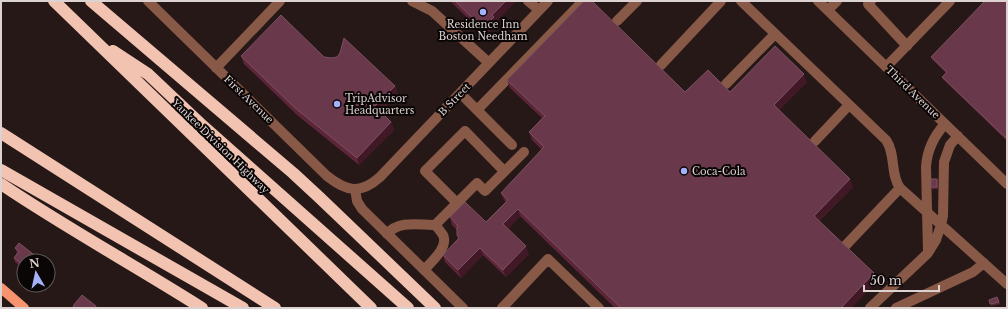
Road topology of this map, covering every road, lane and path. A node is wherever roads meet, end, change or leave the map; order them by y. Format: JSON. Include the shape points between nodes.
{"nodes":[{"id":1,"x":54,"y":1,"type":"edge"},
{"id":2,"x":91,"y":1,"type":"edge"},
{"id":3,"x":148,"y":1,"type":"edge"},
{"id":4,"x":280,"y":1,"type":"edge"},
{"id":5,"x":412,"y":1,"type":"edge"},
{"id":6,"x":528,"y":1,"type":"edge"},
{"id":7,"x":548,"y":1,"type":"edge"},
{"id":8,"x":582,"y":1,"type":"edge"},
{"id":9,"x":638,"y":1,"type":"edge"},
{"id":10,"x":721,"y":1,"type":"edge"},
{"id":11,"x":741,"y":1,"type":"edge"},
{"id":12,"x":818,"y":1,"type":"edge"},
{"id":13,"x":837,"y":1,"type":"edge"},
{"id":14,"x":871,"y":1,"type":"edge"},
{"id":15,"x":950,"y":1,"type":"edge"},
{"id":16,"x":539,"y":10,"type":"junction"},
{"id":17,"x":828,"y":10,"type":"junction"},
{"id":18,"x":617,"y":22,"type":"dead end"},
{"id":19,"x":775,"y":34,"type":"junction"},
{"id":20,"x":90,"y":36,"type":"junction"},
{"id":21,"x":907,"y":46,"type":"junction"},
{"id":22,"x":489,"y":63,"type":"junction"},
{"id":23,"x":661,"y":64,"type":"dead end"},
{"id":24,"x":886,"y":67,"type":"junction"},
{"id":25,"x":216,"y":68,"type":"junction"},
{"id":26,"x":726,"y":84,"type":"dead end"},
{"id":27,"x":460,"y":93,"type":"junction"},
{"id":28,"x":849,"y":105,"type":"junction"},
{"id":29,"x":477,"y":110,"type":"junction"},
{"id":30,"x":945,"y":124,"type":"junction"},
{"id":31,"x":1,"y":133,"type":"edge"},
{"id":32,"x":958,"y":136,"type":"junction"},
{"id":33,"x":815,"y":141,"type":"dead end"},
{"id":34,"x":512,"y":145,"type":"dead end"},
{"id":35,"x":524,"y":152,"type":"dead end"},
{"id":36,"x":1,"y":170,"type":"edge"},
{"id":37,"x":504,"y":171,"type":"junction"},
{"id":38,"x":1,"y":184,"type":"edge"},
{"id":39,"x":1007,"y":184,"type":"edge"},
{"id":40,"x":900,"y":188,"type":"junction"},
{"id":41,"x":355,"y":189,"type":"junction"},
{"id":42,"x":457,"y":203,"type":"junction"},
{"id":43,"x":927,"y":212,"type":"junction"},
{"id":44,"x":435,"y":225,"type":"junction"},
{"id":45,"x":942,"y":225,"type":"junction"},
{"id":46,"x":387,"y":234,"type":"junction"},
{"id":47,"x":846,"y":245,"type":"edge"},
{"id":48,"x":928,"y":252,"type":"junction"},
{"id":49,"x":984,"y":264,"type":"junction"},
{"id":50,"x":424,"y":270,"type":"junction"},
{"id":51,"x":1007,"y":284,"type":"edge"},
{"id":52,"x":1,"y":288,"type":"edge"},
{"id":53,"x":24,"y":308,"type":"edge"},
{"id":54,"x":202,"y":308,"type":"edge"},
{"id":55,"x":243,"y":308,"type":"edge"},
{"id":56,"x":275,"y":308,"type":"edge"},
{"id":57,"x":371,"y":308,"type":"edge"},
{"id":58,"x":408,"y":308,"type":"edge"},
{"id":59,"x":435,"y":308,"type":"edge"},
{"id":60,"x":463,"y":308,"type":"edge"},
{"id":61,"x":502,"y":308,"type":"edge"},
{"id":62,"x":599,"y":308,"type":"edge"},
{"id":63,"x":870,"y":308,"type":"edge"},
{"id":64,"x":896,"y":308,"type":"edge"}],
"edges":[{"from":1,"to":20,"type":"highway","name":"Yankee Division Highway"},
{"from":2,"to":59,"type":"highway","via":[[306,185]]},
{"from":3,"to":25,"type":"street","name":"First Avenue"},
{"from":4,"to":25,"type":"street"},
{"from":5,"to":22,"type":"street","via":[[432,10]]},
{"from":6,"to":16,"type":"street"},
{"from":7,"to":16,"type":"street","name":"B Street"},
{"from":8,"to":29,"type":"street"},
{"from":9,"to":18,"type":"street"},
{"from":10,"to":23,"type":"street"},
{"from":11,"to":19,"type":"street"},
{"from":12,"to":17,"type":"street","name":"Third Avenue"},
{"from":13,"to":17,"type":"street"},
{"from":14,"to":21,"type":"street","via":[[868,4]]},
{"from":15,"to":21,"type":"street"},
{"from":16,"to":22,"type":"street","name":"B Street"},
{"from":17,"to":24,"type":"street","name":"Third Avenue"},
{"from":19,"to":26,"type":"street"},
{"from":19,"to":28,"type":"street"},
{"from":20,"to":57,"type":"highway","name":"Yankee Division Highway"},
{"from":20,"to":58,"type":"highway","via":[[148,74]]},
{"from":21,"to":24,"type":"street"},
{"from":22,"to":27,"type":"street","name":"B Street"},
{"from":24,"to":30,"type":"street","name":"Third Avenue"},
{"from":25,"to":41,"type":"street","name":"First Avenue","via":[[327,176],[342,186]]},
{"from":27,"to":29,"type":"street"},
{"from":27,"to":41,"type":"street","name":"B Street","via":[[375,181],[366,187]]},
{"from":28,"to":33,"type":"street"},
{"from":28,"to":40,"type":"street","via":[[888,143],[896,181]]},
{"from":29,"to":34,"type":"street"},
{"from":30,"to":32,"type":"street","name":"Third Avenue"},
{"from":30,"to":43,"type":"street","via":[[935,136],[926,159]]},
{"from":31,"to":56,"type":"highway"},
{"from":32,"to":39,"type":"street","name":"Third Avenue"},
{"from":32,"to":45,"type":"street","via":[[950,145],[944,162]]},
{"from":35,"to":37,"type":"street"},
{"from":36,"to":55,"type":"highway"},
{"from":37,"to":42,"type":"street","via":[[485,191],[477,183]]},
{"from":37,"to":42,"type":"street","via":[[465,131],[424,171]]},
{"from":38,"to":54,"type":"highway"},
{"from":40,"to":43,"type":"street"},
{"from":40,"to":47,"type":"street"},
{"from":41,"to":46,"type":"street","via":[[357,201],[362,209]]},
{"from":42,"to":44,"type":"street"},
{"from":43,"to":45,"type":"street"},
{"from":43,"to":48,"type":"street"},
{"from":44,"to":46,"type":"street","via":[[401,225]]},
{"from":44,"to":50,"type":"street","via":[[444,237],[444,244]]},
{"from":45,"to":48,"type":"street"},
{"from":45,"to":49,"type":"street"},
{"from":46,"to":50,"type":"street"},
{"from":48,"to":63,"type":"street"},
{"from":49,"to":51,"type":"street"},
{"from":49,"to":64,"type":"street","via":[[978,270]]},
{"from":50,"to":60,"type":"street"},
{"from":52,"to":53,"type":"main road"},
{"from":61,"to":62,"type":"street","via":[[548,259]]}]}
